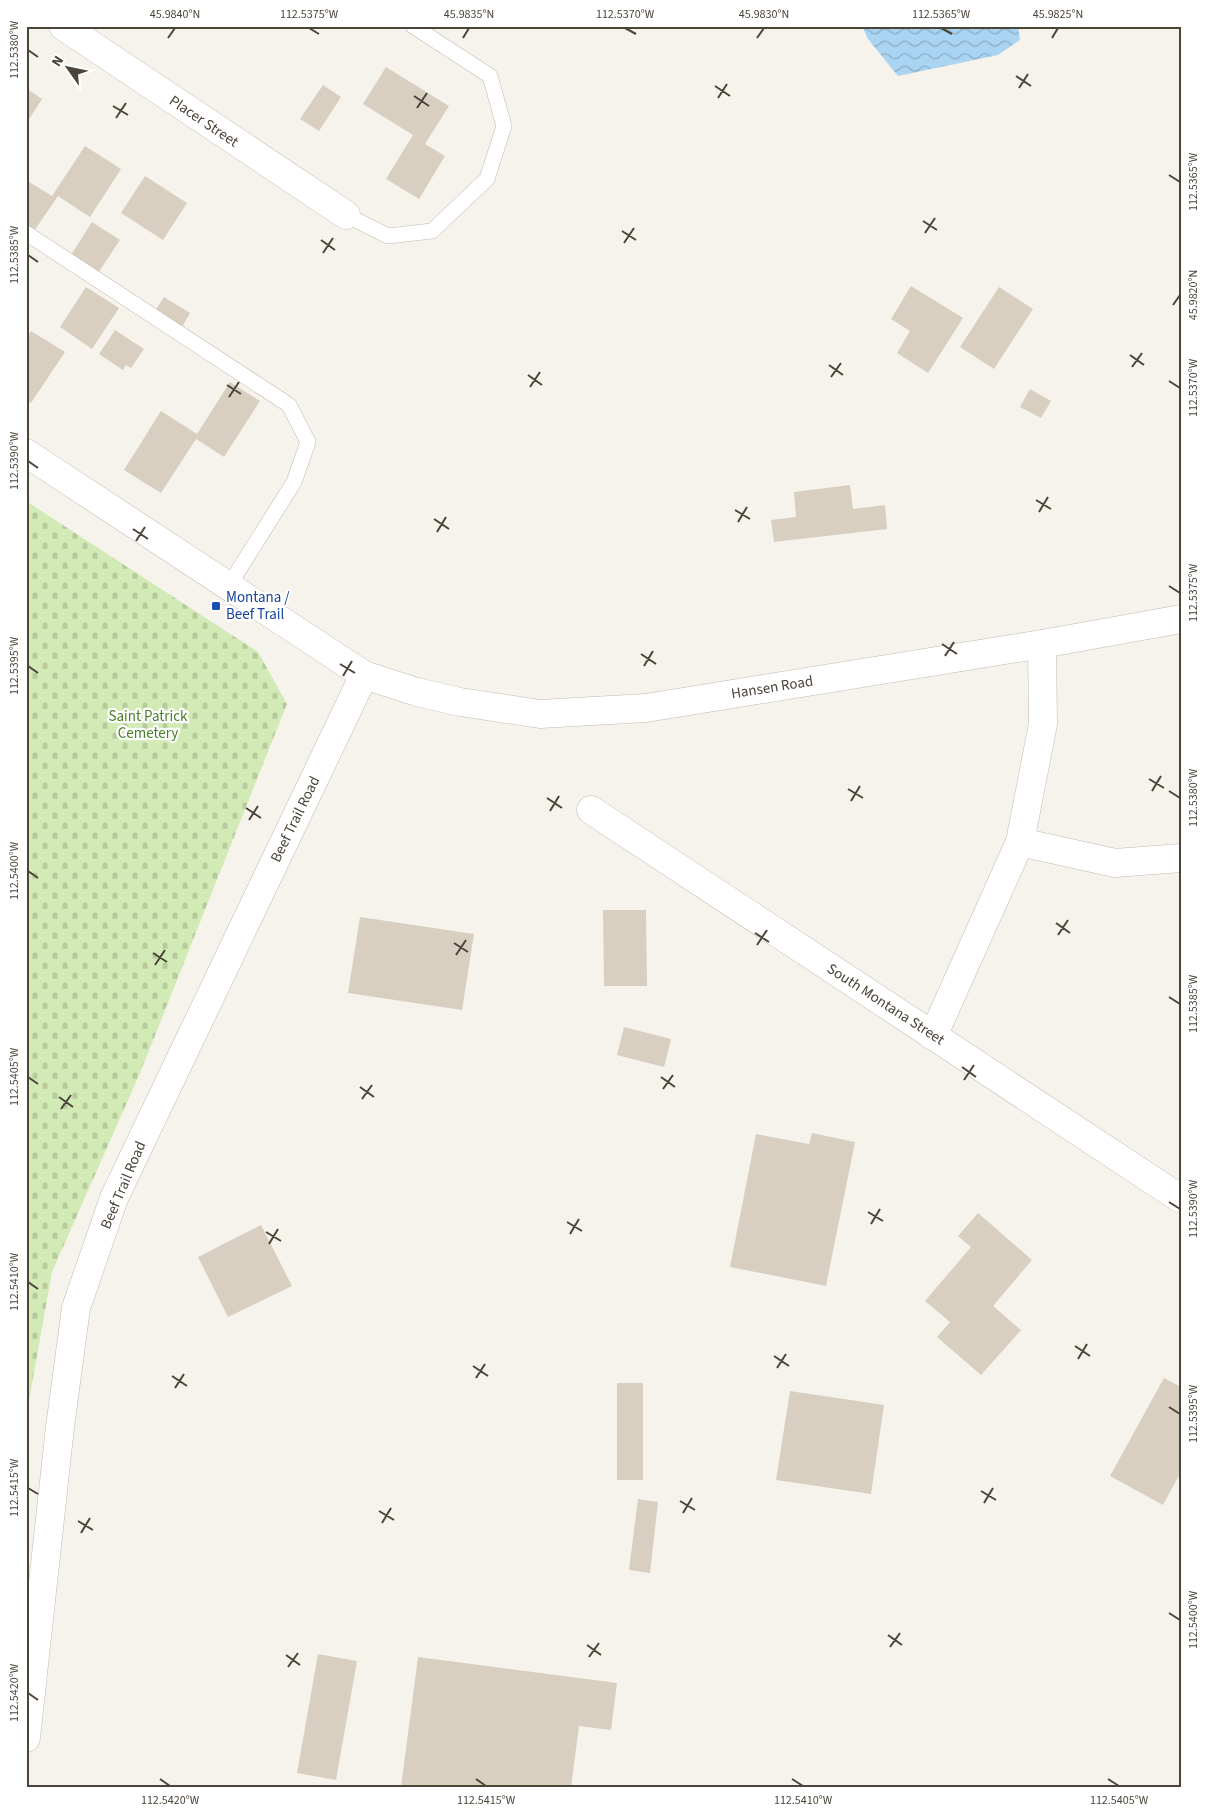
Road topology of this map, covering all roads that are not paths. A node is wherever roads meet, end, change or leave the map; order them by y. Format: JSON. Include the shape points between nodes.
{"nodes":[{"id":1,"x":63,"y":26,"type":"edge"},
{"id":2,"x":413,"y":26,"type":"edge"},
{"id":3,"x":346,"y":215,"type":"joint"},
{"id":4,"x":26,"y":233,"type":"edge"},
{"id":5,"x":26,"y":453,"type":"edge"},
{"id":6,"x":228,"y":587,"type":"junction"},
{"id":7,"x":1181,"y":619,"type":"edge"},
{"id":8,"x":1042,"y":644,"type":"junction"},
{"id":9,"x":364,"y":675,"type":"junction"},
{"id":10,"x":591,"y":810,"type":"dead end"},
{"id":11,"x":1020,"y":842,"type":"junction"},
{"id":12,"x":1181,"y":858,"type":"edge"},
{"id":13,"x":933,"y":1036,"type":"junction"},
{"id":14,"x":1181,"y":1199,"type":"edge"},
{"id":15,"x":26,"y":1738,"type":"edge"}],
"edges":[{"from":1,"to":3,"type":"street","name":"Placer Street"},
{"from":2,"to":3,"type":"lane","via":[[490,76],[504,126],[487,179],[432,230],[388,236]]},
{"from":4,"to":6,"type":"lane","via":[[289,405],[308,442],[294,482]]},
{"from":5,"to":6,"type":"street"},
{"from":6,"to":9,"type":"street"},
{"from":7,"to":8,"type":"street","name":"Hansen Road"},
{"from":8,"to":9,"type":"street","name":"Hansen Road","via":[[646,708],[540,714],[460,702]]},
{"from":8,"to":11,"type":"street","via":[[1043,724]]},
{"from":9,"to":15,"type":"street","name":"Beef Trail Road","via":[[114,1198],[76,1308]]},
{"from":10,"to":13,"type":"street","name":"South Montana Street"},
{"from":11,"to":12,"type":"street","via":[[1115,863]]},
{"from":11,"to":13,"type":"street"},
{"from":13,"to":14,"type":"street","name":"South Montana Street"}]}
